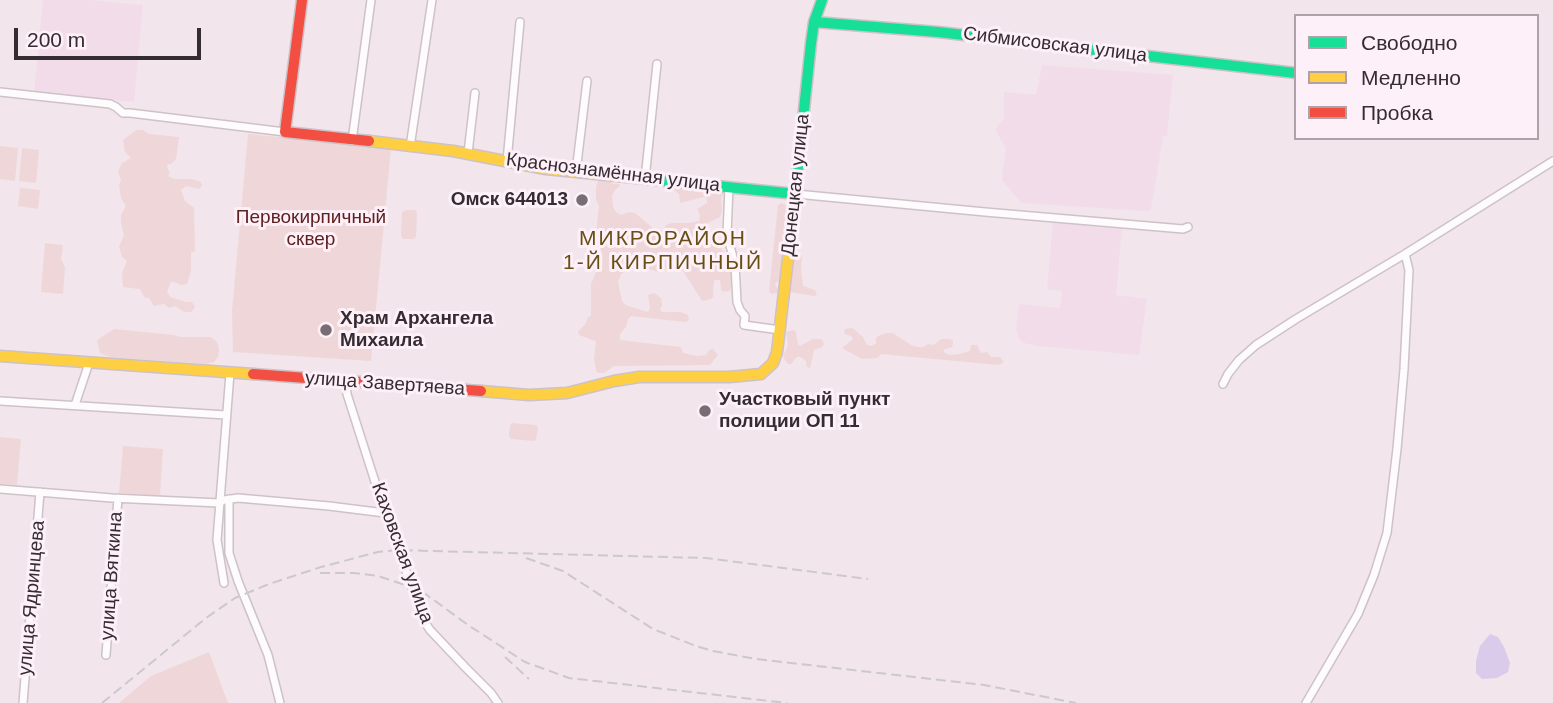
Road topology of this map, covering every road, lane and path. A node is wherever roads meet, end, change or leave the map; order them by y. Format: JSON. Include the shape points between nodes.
{"nodes":[{"id":1,"x":302,"y":0,"type":"edge"},
{"id":2,"x":371,"y":0,"type":"edge"},
{"id":3,"x":432,"y":0,"type":"edge"},
{"id":4,"x":822,"y":0,"type":"edge"},
{"id":5,"x":520,"y":22,"type":"dead end"},
{"id":6,"x":814,"y":22,"type":"junction"},
{"id":7,"x":657,"y":64,"type":"dead end"},
{"id":8,"x":1294,"y":73,"type":"edge"},
{"id":9,"x":587,"y":81,"type":"dead end"},
{"id":10,"x":0,"y":92,"type":"edge"},
{"id":11,"x":475,"y":93,"type":"dead end"},
{"id":12,"x":285,"y":132,"type":"junction"},
{"id":13,"x":352,"y":141,"type":"junction"},
{"id":14,"x":410,"y":147,"type":"junction"},
{"id":15,"x":468,"y":153,"type":"junction"},
{"id":16,"x":507,"y":161,"type":"junction"},
{"id":17,"x":1553,"y":161,"type":"edge"},
{"id":18,"x":576,"y":172,"type":"junction"},
{"id":19,"x":645,"y":179,"type":"junction"},
{"id":20,"x":729,"y":187,"type":"junction"},
{"id":21,"x":796,"y":194,"type":"junction"},
{"id":22,"x":1188,"y":227,"type":"dead end"},
{"id":23,"x":1405,"y":254,"type":"junction"},
{"id":24,"x":780,"y":330,"type":"junction"},
{"id":25,"x":0,"y":356,"type":"edge"},
{"id":26,"x":89,"y":363,"type":"junction"},
{"id":27,"x":768,"y":369,"type":"joint"},
{"id":28,"x":230,"y":373,"type":"junction"},
{"id":29,"x":345,"y":380,"type":"junction"},
{"id":30,"x":1223,"y":384,"type":"dead end"},
{"id":31,"x":0,"y":401,"type":"edge"},
{"id":32,"x":75,"y":405,"type":"junction"},
{"id":33,"x":226,"y":415,"type":"junction"},
{"id":34,"x":0,"y":489,"type":"edge"},
{"id":35,"x":40,"y":492,"type":"junction"},
{"id":36,"x":118,"y":498,"type":"junction"},
{"id":37,"x":229,"y":499,"type":"junction"},
{"id":38,"x":219,"y":503,"type":"junction"},
{"id":39,"x":385,"y":513,"type":"junction"},
{"id":40,"x":224,"y":583,"type":"dead end"},
{"id":41,"x":106,"y":655,"type":"dead end"},
{"id":42,"x":23,"y":703,"type":"edge"},
{"id":43,"x":280,"y":703,"type":"edge"},
{"id":44,"x":498,"y":703,"type":"edge"},
{"id":45,"x":1306,"y":703,"type":"edge"}],
"edges":[{"from":1,"to":12,"type":"main road"},
{"from":2,"to":13,"type":"street"},
{"from":3,"to":14,"type":"street"},
{"from":4,"to":6,"type":"main road","name":"Донецкая улица"},
{"from":5,"to":16,"type":"street"},
{"from":6,"to":8,"type":"main road","name":"Сибмисовская улица"},
{"from":6,"to":21,"type":"main road","name":"Донецкая улица"},
{"from":7,"to":19,"type":"street"},
{"from":9,"to":18,"type":"street"},
{"from":10,"to":12,"type":"street","name":"Краснознамённая улица","via":[[110,104],[123,113]]},
{"from":11,"to":15,"type":"street"},
{"from":12,"to":13,"type":"main road","name":"Краснознамённая улица"},
{"from":13,"to":14,"type":"main road","name":"Краснознамённая улица"},
{"from":14,"to":15,"type":"main road","name":"Краснознамённая улица"},
{"from":15,"to":16,"type":"main road","name":"Краснознамённая улица"},
{"from":16,"to":18,"type":"main road","name":"Краснознамённая улица"},
{"from":17,"to":23,"type":"street"},
{"from":18,"to":19,"type":"main road","name":"Краснознамённая улица"},
{"from":19,"to":20,"type":"main road","name":"Краснознамённая улица"},
{"from":20,"to":21,"type":"main road","name":"Краснознамённая улица"},
{"from":20,"to":24,"type":"street","via":[[727,234],[744,326]]},
{"from":21,"to":22,"type":"street","name":"Краснознамённая улица"},
{"from":21,"to":24,"type":"main road","name":"Донецкая улица"},
{"from":23,"to":30,"type":"street","via":[[1256,345]]},
{"from":23,"to":45,"type":"street","via":[[1409,270],[1404,369],[1387,533],[1358,614]]},
{"from":24,"to":27,"type":"main road","name":"Донецкая улица","via":[[776,358]]},
{"from":25,"to":26,"type":"main road","name":"улица Завертяева"},
{"from":26,"to":28,"type":"main road","name":"улица Завертяева"},
{"from":26,"to":32,"type":"street"},
{"from":27,"to":29,"type":"main road","name":"улица Завертяева","via":[[751,376],[639,377],[546,395]]},
{"from":28,"to":29,"type":"main road","name":"улица Завертяева"},
{"from":28,"to":33,"type":"street"},
{"from":29,"to":39,"type":"street","name":"Каховская улица"},
{"from":31,"to":32,"type":"street"},
{"from":32,"to":33,"type":"street"},
{"from":33,"to":38,"type":"street"},
{"from":34,"to":35,"type":"street"},
{"from":35,"to":36,"type":"street"},
{"from":35,"to":42,"type":"street","name":"улица Ядринцева"},
{"from":36,"to":38,"type":"street"},
{"from":36,"to":41,"type":"street","name":"улица Вяткина"},
{"from":37,"to":38,"type":"street"},
{"from":37,"to":39,"type":"street"},
{"from":37,"to":43,"type":"street","via":[[229,553],[268,655]]},
{"from":38,"to":40,"type":"street","via":[[217,540]]},
{"from":39,"to":44,"type":"street","name":"Каховская улица","via":[[424,621]]}]}
